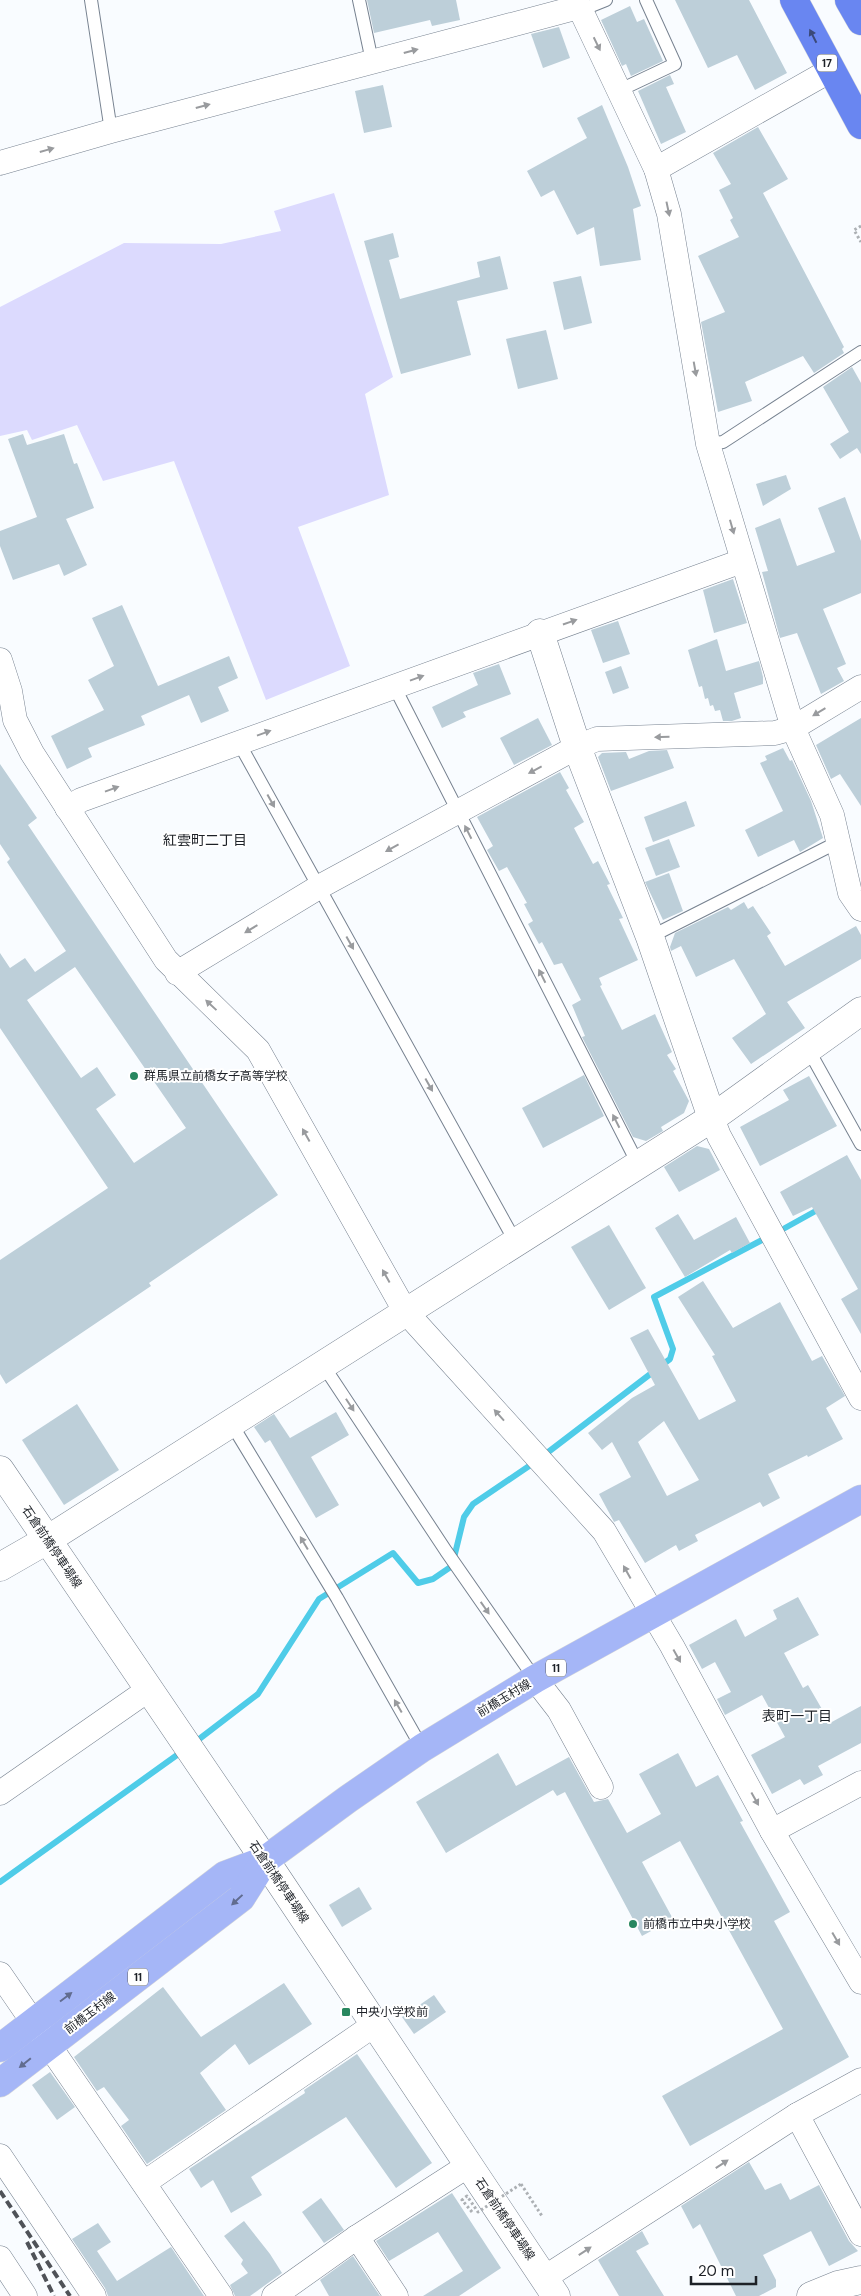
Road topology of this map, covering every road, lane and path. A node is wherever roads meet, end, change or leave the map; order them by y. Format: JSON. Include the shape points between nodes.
{"nodes":[{"id":1,"x":92,"y":0,"type":"edge"},
{"id":2,"x":359,"y":0,"type":"edge"},
{"id":3,"x":606,"y":0,"type":"edge"},
{"id":4,"x":646,"y":0,"type":"edge"},
{"id":5,"x":794,"y":0,"type":"edge"},
{"id":6,"x":849,"y":0,"type":"edge"},
{"id":7,"x":577,"y":3,"type":"edge"},
{"id":8,"x":861,"y":21,"type":"edge"},
{"id":9,"x":372,"y":61,"type":"junction"},
{"id":10,"x":830,"y":70,"type":"junction"},
{"id":11,"x":620,"y":90,"type":"junction"},
{"id":12,"x":861,"y":125,"type":"edge"},
{"id":13,"x":111,"y":131,"type":"junction"},
{"id":14,"x":0,"y":163,"type":"edge"},
{"id":15,"x":656,"y":169,"type":"junction"},
{"id":16,"x":861,"y":226,"type":"edge"},
{"id":17,"x":861,"y":242,"type":"edge"},
{"id":18,"x":861,"y":352,"type":"edge"},
{"id":19,"x":708,"y":444,"type":"junction"},
{"id":20,"x":742,"y":561,"type":"junction"},
{"id":21,"x":540,"y":632,"type":"junction"},
{"id":22,"x":0,"y":660,"type":"edge"},
{"id":23,"x":394,"y":686,"type":"junction"},
{"id":24,"x":861,"y":686,"type":"edge"},
{"id":25,"x":8,"y":725,"type":"edge"},
{"id":26,"x":793,"y":728,"type":"junction"},
{"id":27,"x":239,"y":743,"type":"junction"},
{"id":28,"x":578,"y":747,"type":"junction"},
{"id":29,"x":67,"y":808,"type":"junction"},
{"id":30,"x":458,"y":812,"type":"junction"},
{"id":31,"x":838,"y":842,"type":"junction"},
{"id":32,"x":319,"y":887,"type":"junction"},
{"id":33,"x":861,"y":909,"type":"edge"},
{"id":34,"x":650,"y":938,"type":"junction"},
{"id":35,"x":177,"y":974,"type":"junction"},
{"id":36,"x":861,"y":1011,"type":"edge"},
{"id":37,"x":808,"y":1048,"type":"junction"},
{"id":38,"x":712,"y":1118,"type":"junction"},
{"id":39,"x":861,"y":1144,"type":"edge"},
{"id":40,"x":638,"y":1164,"type":"junction"},
{"id":41,"x":516,"y":1241,"type":"junction"},
{"id":42,"x":405,"y":1311,"type":"junction"},
{"id":43,"x":323,"y":1365,"type":"junction"},
{"id":44,"x":861,"y":1398,"type":"edge"},
{"id":45,"x":230,"y":1423,"type":"junction"},
{"id":46,"x":0,"y":1470,"type":"edge"},
{"id":47,"x":861,"y":1499,"type":"edge"},
{"id":48,"x":46,"y":1540,"type":"junction"},
{"id":49,"x":0,"y":1567,"type":"edge"},
{"id":50,"x":651,"y":1614,"type":"junction"},
{"id":51,"x":535,"y":1679,"type":"junction"},
{"id":52,"x":148,"y":1690,"type":"junction"},
{"id":53,"x":422,"y":1748,"type":"junction"},
{"id":54,"x":861,"y":1783,"type":"edge"},
{"id":55,"x":601,"y":1787,"type":"dead end"},
{"id":56,"x":0,"y":1793,"type":"edge"},
{"id":57,"x":772,"y":1831,"type":"junction"},
{"id":58,"x":265,"y":1860,"type":"junction"},
{"id":59,"x":0,"y":1974,"type":"edge"},
{"id":60,"x":861,"y":1982,"type":"edge"},
{"id":61,"x":374,"y":2025,"type":"junction"},
{"id":62,"x":40,"y":2034,"type":"junction"},
{"id":63,"x":0,"y":2048,"type":"edge"},
{"id":64,"x":861,"y":2080,"type":"edge"},
{"id":65,"x":0,"y":2083,"type":"edge"},
{"id":66,"x":798,"y":2115,"type":"junction"},
{"id":67,"x":0,"y":2156,"type":"edge"},
{"id":68,"x":469,"y":2165,"type":"junction"},
{"id":69,"x":144,"y":2183,"type":"junction"},
{"id":70,"x":472,"y":2212,"type":"dead end"},
{"id":71,"x":542,"y":2216,"type":"dead end"},
{"id":72,"x":861,"y":2234,"type":"edge"},
{"id":73,"x":357,"y":2237,"type":"junction"},
{"id":74,"x":0,"y":2258,"type":"edge"},
{"id":75,"x":861,"y":2280,"type":"edge"},
{"id":76,"x":550,"y":2287,"type":"edge"},
{"id":77,"x":25,"y":2296,"type":"edge"},
{"id":78,"x":94,"y":2296,"type":"edge"},
{"id":79,"x":221,"y":2296,"type":"edge"},
{"id":80,"x":274,"y":2296,"type":"edge"},
{"id":81,"x":396,"y":2296,"type":"edge"},
{"id":82,"x":811,"y":2296,"type":"edge"}],
"edges":[{"from":1,"to":13,"type":"lane"},
{"from":2,"to":9,"type":"lane"},
{"from":3,"to":7,"type":"lane","via":[[591,6]]},
{"from":4,"to":11,"type":"lane","via":[[675,64]]},
{"from":10,"to":5,"type":"highway","number":"17","one_way":true},
{"from":6,"to":8,"type":"highway"},
{"from":9,"to":7,"type":"street","one_way":true},
{"from":7,"to":11,"type":"street","one_way":true},
{"from":13,"to":9,"type":"street","one_way":true},
{"from":10,"to":12,"type":"highway","number":"17"},
{"from":10,"to":15,"type":"street"},
{"from":11,"to":15,"type":"street"},
{"from":14,"to":13,"type":"street","one_way":true},
{"from":15,"to":19,"type":"street","one_way":true,"via":[[669,214]]},
{"from":16,"to":17,"type":"path","via":[[854,230]]},
{"from":18,"to":19,"type":"lane","via":[[723,442]]},
{"from":19,"to":20,"type":"street","one_way":true},
{"from":21,"to":20,"type":"street","one_way":true},
{"from":20,"to":26,"type":"street"},
{"from":23,"to":21,"type":"street","one_way":true},
{"from":21,"to":28,"type":"street"},
{"from":22,"to":25,"type":"street","via":[[10,691]]},
{"from":27,"to":23,"type":"street","one_way":true},
{"from":23,"to":30,"type":"lane"},
{"from":24,"to":26,"type":"street","one_way":true},
{"from":25,"to":29,"type":"street","via":[[32,754]]},
{"from":26,"to":28,"type":"street","one_way":true,"via":[[775,733],[598,739]]},
{"from":26,"to":31,"type":"street","via":[[832,815]]},
{"from":29,"to":27,"type":"street","one_way":true},
{"from":27,"to":32,"type":"lane","one_way":true},
{"from":28,"to":30,"type":"street","one_way":true},
{"from":28,"to":34,"type":"street"},
{"from":29,"to":35,"type":"street"},
{"from":30,"to":32,"type":"street","one_way":true},
{"from":40,"to":30,"type":"lane","one_way":true},
{"from":31,"to":33,"type":"street","via":[[850,893]]},
{"from":31,"to":34,"type":"lane"},
{"from":32,"to":35,"type":"street","one_way":true},
{"from":32,"to":41,"type":"lane","one_way":true},
{"from":34,"to":38,"type":"street"},
{"from":42,"to":35,"type":"street","one_way":true,"via":[[258,1050]]},
{"from":36,"to":37,"type":"street"},
{"from":37,"to":38,"type":"street"},
{"from":37,"to":39,"type":"lane"},
{"from":38,"to":40,"type":"street"},
{"from":38,"to":44,"type":"street"},
{"from":40,"to":41,"type":"street"},
{"from":41,"to":42,"type":"street"},
{"from":42,"to":43,"type":"street"},
{"from":50,"to":42,"type":"street","one_way":true,"via":[[604,1531]]},
{"from":43,"to":45,"type":"street"},
{"from":43,"to":51,"type":"lane","one_way":true,"via":[[457,1568]]},
{"from":45,"to":48,"type":"street"},
{"from":53,"to":45,"type":"lane","one_way":true,"via":[[337,1598]]},
{"from":46,"to":48,"type":"street","name":"石倉前橋停車場線"},
{"from":47,"to":50,"type":"main road","name":"前橋玉村線","number":"11"},
{"from":48,"to":49,"type":"street"},
{"from":48,"to":52,"type":"street","name":"石倉前橋停車場線"},
{"from":50,"to":51,"type":"main road","name":"前橋玉村線","number":"11"},
{"from":50,"to":57,"type":"street","one_way":true,"via":[[672,1646]]},
{"from":51,"to":53,"type":"main road","name":"前橋玉村線","number":"11"},
{"from":51,"to":55,"type":"street","via":[[559,1710]]},
{"from":52,"to":56,"type":"street"},
{"from":52,"to":58,"type":"street","name":"石倉前橋停車場線"},
{"from":53,"to":58,"type":"main road","name":"前橋玉村線","number":"11"},
{"from":54,"to":57,"type":"street"},
{"from":57,"to":60,"type":"street","one_way":true},
{"from":58,"to":61,"type":"street","name":"石倉前橋停車場線"},
{"from":58,"to":62,"type":"main road","name":"前橋玉村線","number":"11","via":[[225,1876]]},
{"from":59,"to":62,"type":"street"},
{"from":61,"to":68,"type":"street","name":"石倉前橋停車場線"},
{"from":61,"to":69,"type":"street"},
{"from":62,"to":63,"type":"main road","name":"前橋玉村線","number":"11"},
{"from":62,"to":65,"type":"main road","name":"前橋玉村線","number":"11","one_way":true},
{"from":62,"to":69,"type":"street"},
{"from":64,"to":66,"type":"street"},
{"from":66,"to":72,"type":"street"},
{"from":76,"to":66,"type":"street","one_way":true},
{"from":67,"to":78,"type":"street"},
{"from":68,"to":73,"type":"street"},
{"from":68,"to":76,"type":"street","name":"石倉前橋停車場線"},
{"from":69,"to":79,"type":"street"},
{"from":70,"to":71,"type":"path","bridge":true,"via":[[462,2200],[467,2196],[478,2212],[521,2184]]},
{"from":73,"to":80,"type":"street"},
{"from":73,"to":81,"type":"street"},
{"from":74,"to":77,"type":"street"},
{"from":75,"to":82,"type":"street"}]}
